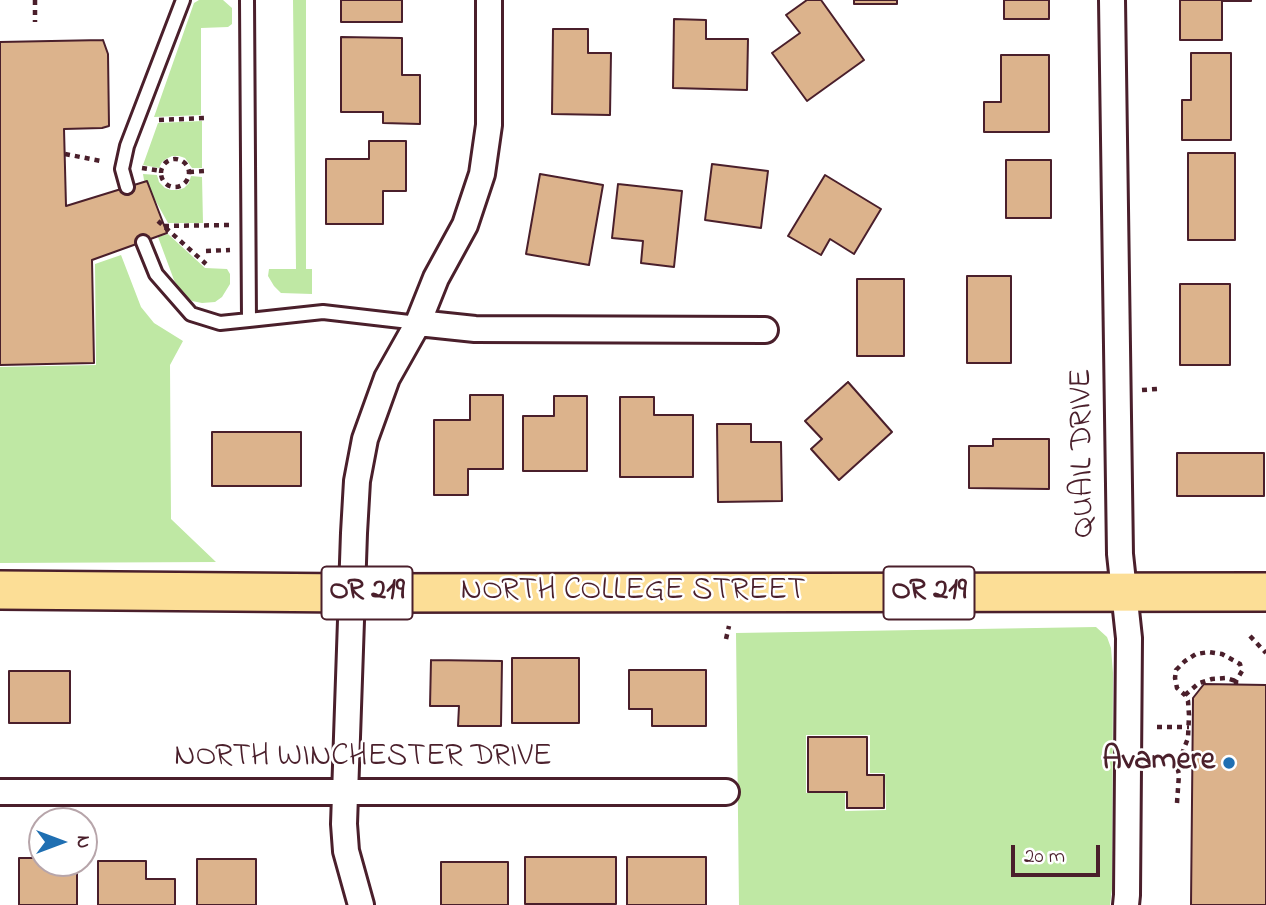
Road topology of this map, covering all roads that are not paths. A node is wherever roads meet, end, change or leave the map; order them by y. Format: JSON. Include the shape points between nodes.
{"nodes":[{"id":1,"x":183,"y":0,"type":"edge"},
{"id":2,"x":247,"y":0,"type":"edge"},
{"id":3,"x":489,"y":0,"type":"edge"},
{"id":4,"x":1112,"y":0,"type":"edge"},
{"id":5,"x":127,"y":187,"type":"dead end"},
{"id":6,"x":143,"y":242,"type":"dead end"},
{"id":7,"x":249,"y":320,"type":"junction"},
{"id":8,"x":418,"y":323,"type":"junction"},
{"id":9,"x":765,"y":330,"type":"dead end"},
{"id":10,"x":0,"y":590,"type":"edge"},
{"id":11,"x":1266,"y":592,"type":"edge"},
{"id":12,"x":352,"y":593,"type":"junction"},
{"id":13,"x":1124,"y":593,"type":"junction"},
{"id":14,"x":0,"y":792,"type":"edge"},
{"id":15,"x":345,"y":792,"type":"junction"},
{"id":16,"x":726,"y":792,"type":"dead end"},
{"id":17,"x":361,"y":905,"type":"edge"},
{"id":18,"x":1125,"y":905,"type":"edge"}],
"edges":[{"from":1,"to":5,"type":"lane","via":[[127,146],[122,169]]},
{"from":2,"to":7,"type":"lane"},
{"from":3,"to":8,"type":"street","via":[[489,125],[482,174],[465,225]]},
{"from":4,"to":13,"type":"street","name":"QUAIL DRIVE"},
{"from":6,"to":7,"type":"lane","via":[[156,274],[191,314],[220,323]]},
{"from":7,"to":8,"type":"lane","via":[[323,312]]},
{"from":8,"to":9,"type":"street","via":[[475,329]]},
{"from":8,"to":12,"type":"street","via":[[387,378],[365,439],[357,481]]},
{"from":10,"to":12,"type":"main road","name":"NORTH COLLEGE STREET","number":"OR 219"},
{"from":11,"to":13,"type":"main road","name":"NORTH COLLEGE STREET","number":"OR 219"},
{"from":12,"to":13,"type":"main road","name":"NORTH COLLEGE STREET","number":"OR 219"},
{"from":12,"to":15,"type":"street"},
{"from":13,"to":18,"type":"street","name":"QUAIL DRIVE","via":[[1129,638]]},
{"from":14,"to":15,"type":"street","name":"NORTH WINCHESTER DRIVE"},
{"from":15,"to":16,"type":"street","name":"NORTH WINCHESTER DRIVE"},
{"from":15,"to":17,"type":"street","via":[[346,850]]}]}
